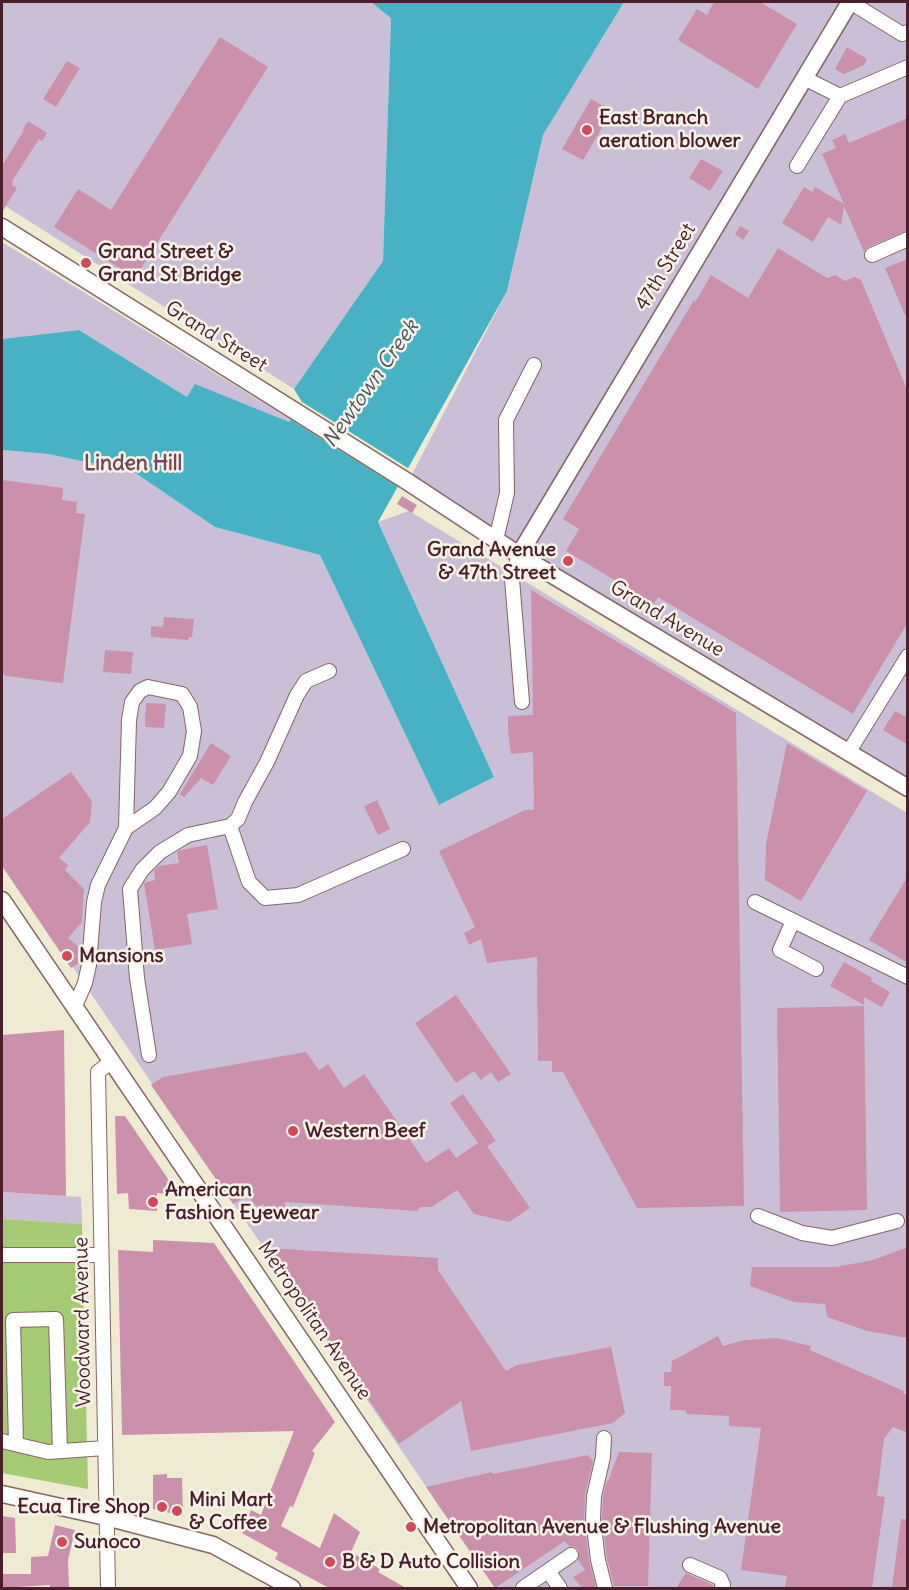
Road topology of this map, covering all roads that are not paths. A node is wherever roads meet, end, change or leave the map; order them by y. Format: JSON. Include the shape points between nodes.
{"nodes":[{"id":1,"x":850,"y":2,"type":"edge"},
{"id":2,"x":908,"y":32,"type":"edge"},
{"id":3,"x":908,"y":67,"type":"edge"},
{"id":4,"x":804,"y":78,"type":"junction"},
{"id":5,"x":840,"y":96,"type":"junction"},
{"id":6,"x":797,"y":166,"type":"dead end"},
{"id":7,"x":2,"y":227,"type":"edge"},
{"id":8,"x":908,"y":239,"type":"edge"},
{"id":9,"x":872,"y":255,"type":"dead end"},
{"id":10,"x":534,"y":365,"type":"dead end"},
{"id":11,"x":408,"y":482,"type":"joint"},
{"id":12,"x":496,"y":540,"type":"junction"},
{"id":13,"x":519,"y":555,"type":"junction"},
{"id":14,"x":908,"y":656,"type":"edge"},
{"id":15,"x":330,"y":671,"type":"dead end"},
{"id":16,"x":522,"y":702,"type":"dead end"},
{"id":17,"x":848,"y":753,"type":"junction"},
{"id":18,"x":908,"y":789,"type":"edge"},
{"id":19,"x":230,"y":826,"type":"junction"},
{"id":20,"x":126,"y":828,"type":"junction"},
{"id":21,"x":403,"y":849,"type":"dead end"},
{"id":22,"x":2,"y":900,"type":"edge"},
{"id":23,"x":755,"y":902,"type":"dead end"},
{"id":24,"x":793,"y":921,"type":"junction"},
{"id":25,"x":816,"y":969,"type":"dead end"},
{"id":26,"x":908,"y":977,"type":"edge"},
{"id":27,"x":75,"y":1006,"type":"junction"},
{"id":28,"x":149,"y":1055,"type":"dead end"},
{"id":29,"x":112,"y":1061,"type":"junction"},
{"id":30,"x":759,"y":1216,"type":"dead end"},
{"id":31,"x":897,"y":1221,"type":"dead end"},
{"id":32,"x":5,"y":1255,"type":"dead end"},
{"id":33,"x":101,"y":1255,"type":"junction"},
{"id":34,"x":604,"y":1438,"type":"dead end"},
{"id":35,"x":2,"y":1441,"type":"edge"},
{"id":36,"x":16,"y":1444,"type":"junction"},
{"id":37,"x":105,"y":1448,"type":"junction"},
{"id":38,"x":60,"y":1451,"type":"junction"},
{"id":39,"x":2,"y":1494,"type":"edge"},
{"id":40,"x":106,"y":1517,"type":"junction"},
{"id":41,"x":571,"y":1556,"type":"dead end"},
{"id":42,"x":690,"y":1565,"type":"dead end"},
{"id":43,"x":548,"y":1571,"type":"junction"},
{"id":44,"x":108,"y":1588,"type":"edge"},
{"id":45,"x":292,"y":1588,"type":"edge"},
{"id":46,"x":469,"y":1588,"type":"edge"},
{"id":47,"x":523,"y":1588,"type":"edge"},
{"id":48,"x":560,"y":1588,"type":"edge"},
{"id":49,"x":605,"y":1588,"type":"edge"},
{"id":50,"x":722,"y":1588,"type":"edge"}],
"edges":[{"from":1,"to":2,"type":"street","via":[[902,34]]},
{"from":1,"to":4,"type":"main road","name":"47th Street"},
{"from":3,"to":5,"type":"street"},
{"from":4,"to":5,"type":"street"},
{"from":4,"to":13,"type":"main road","name":"47th Street"},
{"from":5,"to":6,"type":"street"},
{"from":7,"to":11,"type":"main road","name":"Grand Street"},
{"from":8,"to":9,"type":"street"},
{"from":10,"to":12,"type":"street","via":[[506,420],[507,493]]},
{"from":11,"to":12,"type":"main road","name":"Grand Avenue"},
{"from":12,"to":13,"type":"main road","name":"Grand Avenue"},
{"from":13,"to":16,"type":"street","via":[[512,579]]},
{"from":13,"to":17,"type":"main road","name":"Grand Avenue"},
{"from":14,"to":17,"type":"street"},
{"from":15,"to":19,"type":"street","via":[[306,681],[238,819]]},
{"from":17,"to":18,"type":"main road","name":"Grand Avenue"},
{"from":19,"to":21,"type":"street","via":[[249,882],[265,898],[298,896]]},
{"from":19,"to":28,"type":"street","via":[[188,835],[160,852],[130,889],[137,978]]},
{"from":20,"to":20,"type":"street","via":[[132,702],[148,687],[182,694],[190,706],[194,731],[190,756],[169,792]]},
{"from":20,"to":27,"type":"street","via":[[98,885],[89,965]]},
{"from":22,"to":27,"type":"main road","name":"Metropolitan Avenue"},
{"from":23,"to":24,"type":"street"},
{"from":24,"to":25,"type":"street","via":[[780,950]]},
{"from":24,"to":26,"type":"street"},
{"from":27,"to":29,"type":"main road","name":"Metropolitan Avenue"},
{"from":29,"to":33,"type":"street","name":"Woodward Avenue","via":[[98,1072]]},
{"from":29,"to":46,"type":"main road","name":"Metropolitan Avenue"},
{"from":30,"to":31,"type":"street","via":[[802,1233],[832,1238]]},
{"from":32,"to":33,"type":"street"},
{"from":33,"to":37,"type":"street","name":"Woodward Avenue"},
{"from":34,"to":49,"type":"street","via":[[593,1519]]},
{"from":35,"to":36,"type":"street"},
{"from":36,"to":38,"type":"street"},
{"from":36,"to":38,"type":"street","via":[[13,1320],[56,1319]]},
{"from":37,"to":38,"type":"street"},
{"from":37,"to":40,"type":"street","name":"Woodward Avenue"},
{"from":39,"to":40,"type":"main road"},
{"from":40,"to":44,"type":"street","name":"Woodward Avenue"},
{"from":40,"to":45,"type":"main road","via":[[213,1545]]},
{"from":41,"to":43,"type":"street"},
{"from":42,"to":50,"type":"street","via":[[720,1578]]},
{"from":43,"to":47,"type":"street"},
{"from":43,"to":48,"type":"street"}]}
